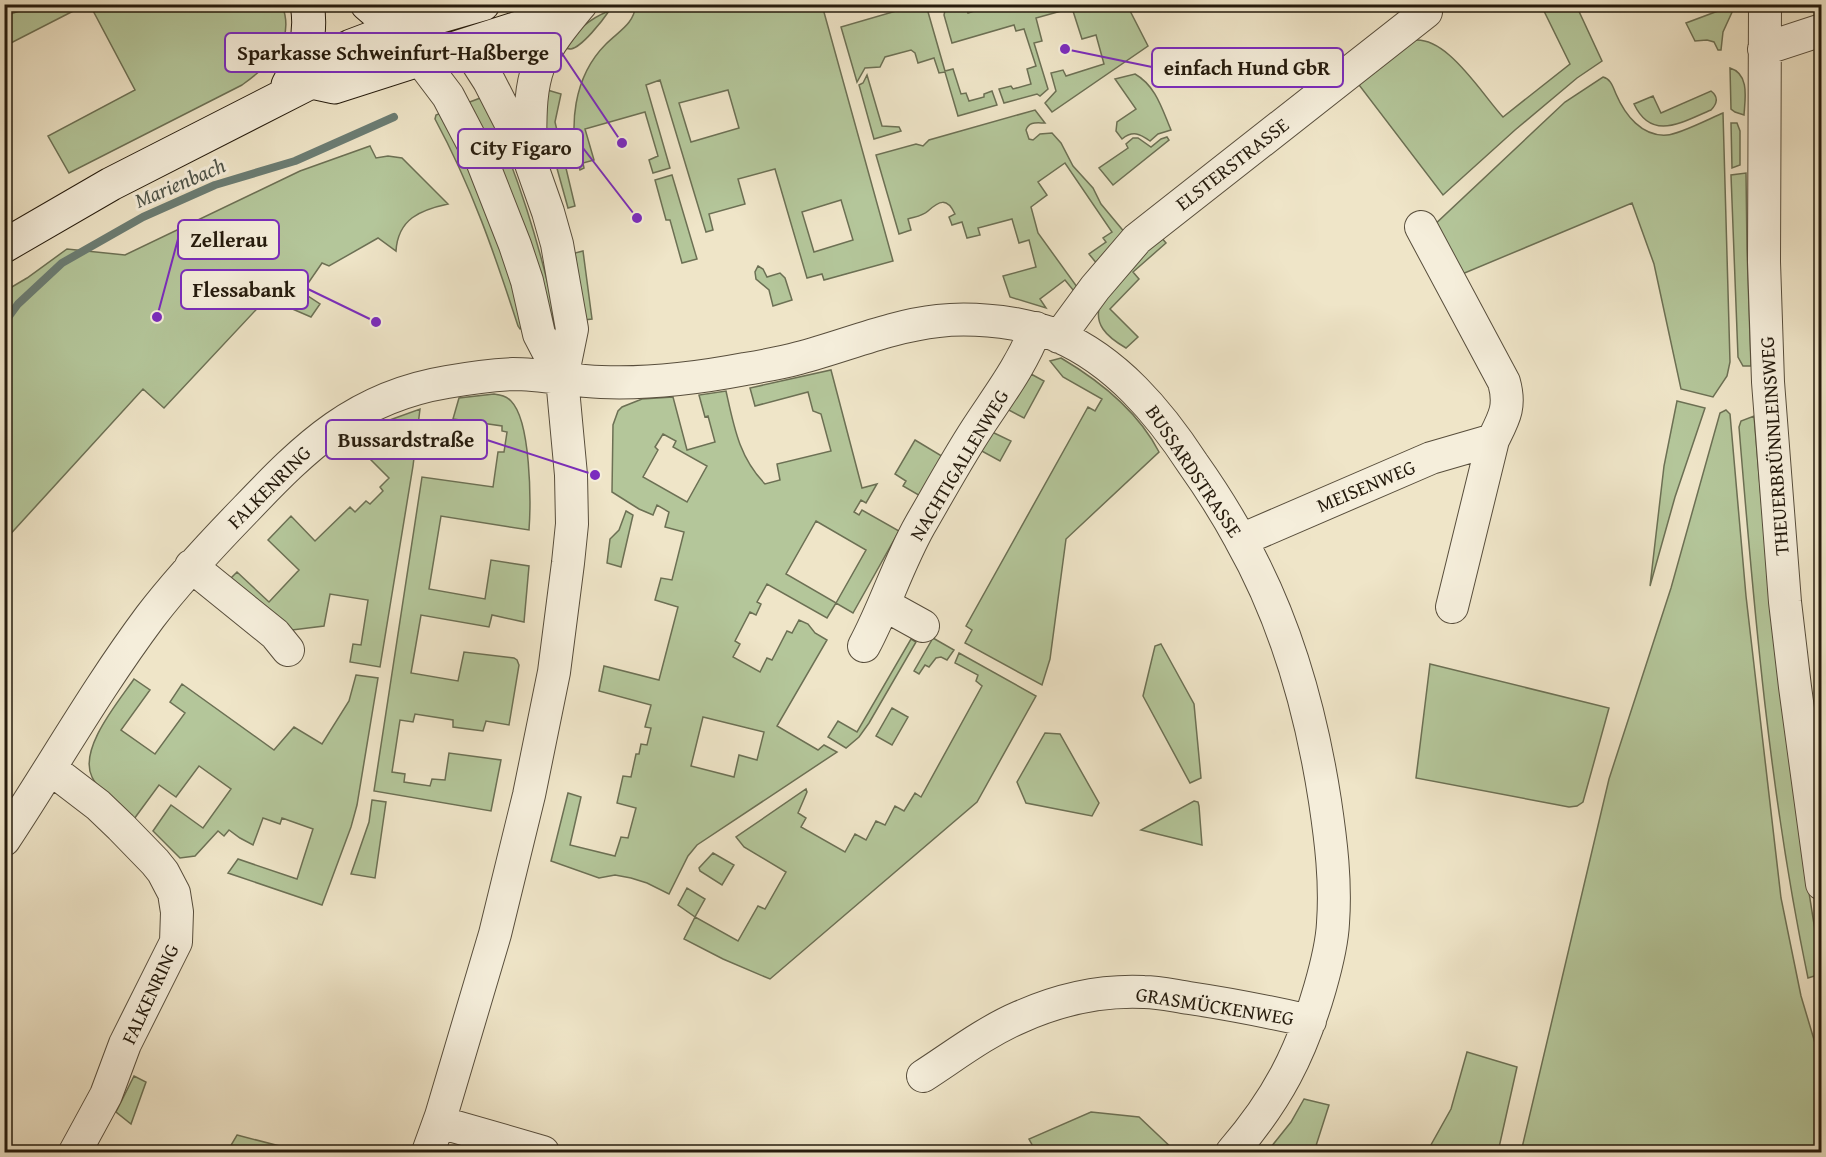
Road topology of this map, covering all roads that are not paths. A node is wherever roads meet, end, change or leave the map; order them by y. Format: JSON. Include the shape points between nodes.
{"nodes":[{"id":1,"x":307,"y":4,"type":"edge"},
{"id":2,"x":367,"y":4,"type":"edge"},
{"id":3,"x":483,"y":4,"type":"edge"},
{"id":4,"x":568,"y":4,"type":"edge"},
{"id":5,"x":581,"y":4,"type":"edge"},
{"id":6,"x":1765,"y":4,"type":"edge"},
{"id":7,"x":438,"y":10,"type":"edge"},
{"id":8,"x":1426,"y":12,"type":"dead end"},
{"id":9,"x":396,"y":29,"type":"junction"},
{"id":10,"x":1821,"y":30,"type":"edge"},
{"id":11,"x":466,"y":45,"type":"junction"},
{"id":12,"x":1764,"y":49,"type":"junction"},
{"id":13,"x":420,"y":59,"type":"junction"},
{"id":14,"x":311,"y":82,"type":"junction"},
{"id":15,"x":282,"y":97,"type":"junction"},
{"id":16,"x":530,"y":161,"type":"junction"},
{"id":17,"x":1421,"y":227,"type":"dead end"},
{"id":18,"x":4,"y":246,"type":"edge"},
{"id":19,"x":1048,"y":332,"type":"junction"},
{"id":20,"x":562,"y":378,"type":"junction"},
{"id":21,"x":1493,"y":440,"type":"junction"},
{"id":22,"x":1241,"y":540,"type":"junction"},
{"id":23,"x":191,"y":566,"type":"junction"},
{"id":24,"x":885,"y":604,"type":"junction"},
{"id":25,"x":1452,"y":607,"type":"dead end"},
{"id":26,"x":923,"y":626,"type":"dead end"},
{"id":27,"x":864,"y":646,"type":"dead end"},
{"id":28,"x":288,"y":650,"type":"dead end"},
{"id":29,"x":51,"y":770,"type":"junction"},
{"id":30,"x":4,"y":840,"type":"edge"},
{"id":31,"x":1821,"y":884,"type":"edge"},
{"id":32,"x":1310,"y":1021,"type":"junction"},
{"id":33,"x":923,"y":1076,"type":"dead end"},
{"id":34,"x":439,"y":1122,"type":"junction"},
{"id":35,"x":75,"y":1152,"type":"edge"},
{"id":36,"x":428,"y":1152,"type":"edge"},
{"id":37,"x":543,"y":1152,"type":"edge"},
{"id":38,"x":1232,"y":1152,"type":"edge"}],
"edges":[{"from":1,"to":15,"type":"street","via":[[310,19],[306,46]]},
{"from":2,"to":9,"type":"street"},
{"from":3,"to":7,"type":"street"},
{"from":4,"to":11,"type":"street","via":[[543,20]]},
{"from":5,"to":16,"type":"street","via":[[540,64],[532,99]]},
{"from":6,"to":12,"type":"street","name":"THEUERBRÜNNLEINSWEG"},
{"from":7,"to":9,"type":"street"},
{"from":7,"to":11,"type":"street"},
{"from":8,"to":19,"type":"street","name":"ELSTERSTRASSE","via":[[1137,238]]},
{"from":9,"to":13,"type":"street"},
{"from":9,"to":14,"type":"street","via":[[324,59]]},
{"from":10,"to":12,"type":"street"},
{"from":11,"to":13,"type":"street"},
{"from":11,"to":16,"type":"street"},
{"from":12,"to":31,"type":"street","name":"THEUERBRÜNNLEINSWEG","via":[[1768,393],[1785,602]]},
{"from":13,"to":14,"type":"street","via":[[334,87]]},
{"from":13,"to":20,"type":"street","via":[[448,96],[482,161],[527,281],[539,334]]},
{"from":14,"to":15,"type":"street"},
{"from":15,"to":18,"type":"street","via":[[120,179]]},
{"from":16,"to":20,"type":"street","via":[[557,244],[572,329]]},
{"from":17,"to":21,"type":"street","via":[[1504,382],[1508,407]]},
{"from":19,"to":20,"type":"street","name":"BUSSARDSTRASSE","via":[[988,320],[940,320],[798,358],[681,380],[604,382]]},
{"from":19,"to":22,"type":"street","name":"BUSSARDSTRASSE","via":[[1078,346],[1146,400],[1183,448]]},
{"from":19,"to":24,"type":"street","name":"NACHTIGALLENWEG","via":[[1023,357],[976,430],[919,527]]},
{"from":20,"to":23,"type":"street","name":"FALKENRING","via":[[518,374],[453,381],[375,402],[317,439]]},
{"from":20,"to":34,"type":"street","via":[[572,524],[554,672],[495,934]]},
{"from":21,"to":22,"type":"street","name":"MEISENWEG","via":[[1431,458]]},
{"from":21,"to":25,"type":"street"},
{"from":22,"to":32,"type":"street","name":"BUSSARDSTRASSE","via":[[1262,581],[1294,664],[1319,762],[1334,873],[1334,926]]},
{"from":23,"to":28,"type":"street","via":[[275,634]]},
{"from":23,"to":29,"type":"street","name":"FALKENRING","via":[[97,693]]},
{"from":24,"to":26,"type":"street"},
{"from":24,"to":27,"type":"street","name":"NACHTIGALLENWEG"},
{"from":29,"to":30,"type":"street","name":"FALKENRING"},
{"from":29,"to":35,"type":"street","name":"FALKENRING","via":[[98,806],[155,862],[174,893],[177,912],[176,942],[125,1044],[106,1095]]},
{"from":32,"to":33,"type":"street","name":"GRASMÜCKENWEG","via":[[1217,1002],[1145,992],[1110,993],[1078,998],[1019,1017]]},
{"from":32,"to":38,"type":"street","name":"BUSSARDSTRASSE","via":[[1279,1090]]},
{"from":34,"to":36,"type":"street"},
{"from":34,"to":37,"type":"street"}]}
